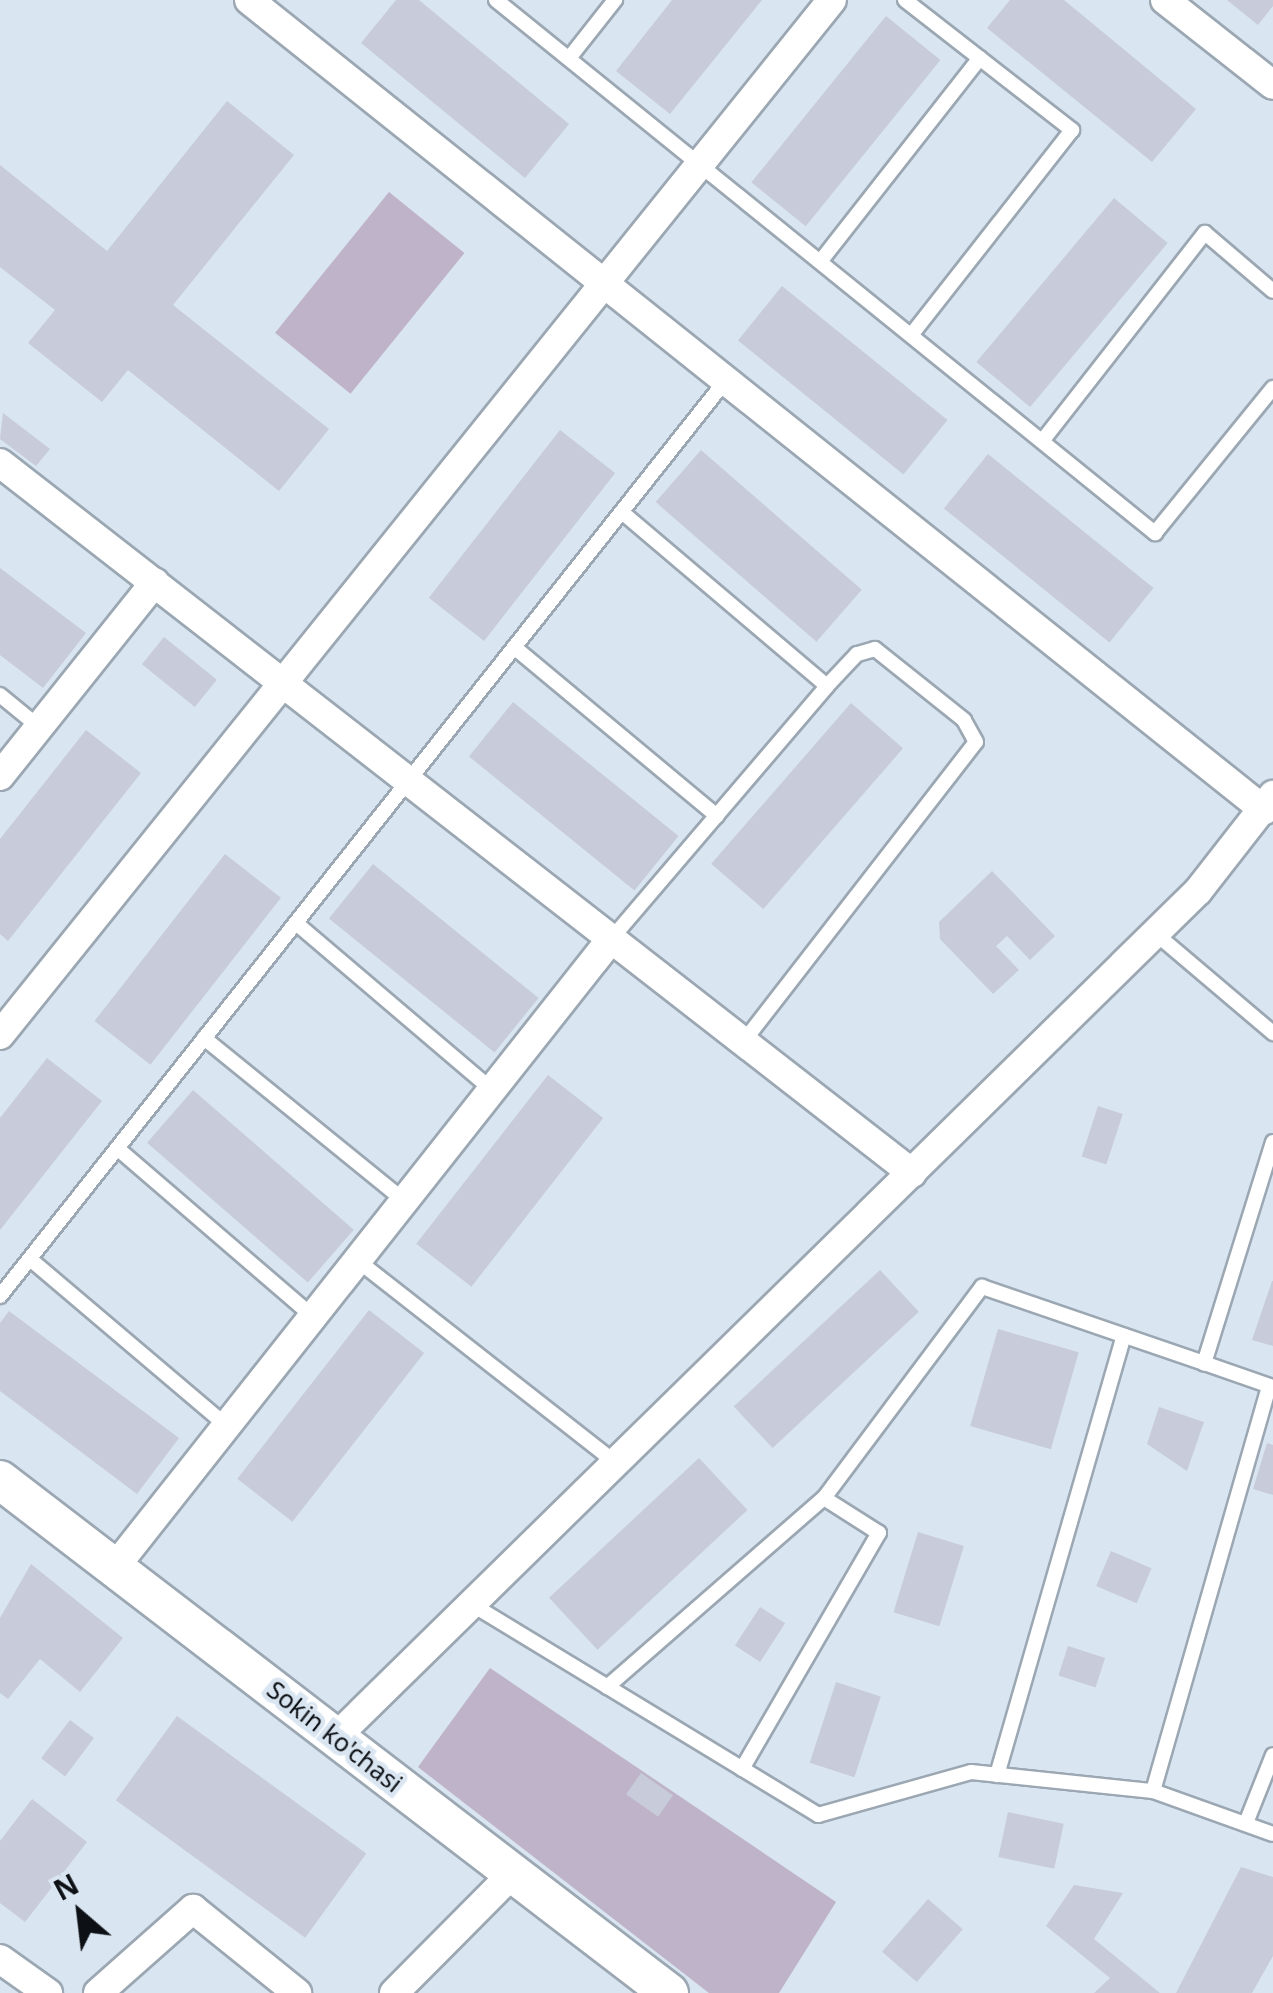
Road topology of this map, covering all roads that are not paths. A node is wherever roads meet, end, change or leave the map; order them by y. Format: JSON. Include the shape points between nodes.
{"nodes":[{"id":1,"x":248,"y":0,"type":"edge"},
{"id":2,"x":496,"y":0,"type":"edge"},
{"id":3,"x":616,"y":0,"type":"edge"},
{"id":4,"x":832,"y":0,"type":"edge"},
{"id":5,"x":905,"y":0,"type":"edge"},
{"id":6,"x":1165,"y":0,"type":"edge"},
{"id":7,"x":570,"y":57,"type":"junction"},
{"id":8,"x":980,"y":58,"type":"junction"},
{"id":9,"x":1273,"y":84,"type":"edge"},
{"id":10,"x":706,"y":161,"type":"junction"},
{"id":11,"x":823,"y":258,"type":"junction"},
{"id":12,"x":609,"y":284,"type":"junction"},
{"id":13,"x":1273,"y":291,"type":"edge"},
{"id":14,"x":913,"y":333,"type":"junction"},
{"id":15,"x":728,"y":378,"type":"junction"},
{"id":16,"x":1273,"y":388,"type":"edge"},
{"id":17,"x":1043,"y":440,"type":"junction"},
{"id":18,"x":0,"y":462,"type":"edge"},
{"id":19,"x":622,"y":512,"type":"junction"},
{"id":20,"x":155,"y":582,"type":"junction"},
{"id":21,"x":514,"y":648,"type":"junction"},
{"id":22,"x":286,"y":684,"type":"junction"},
{"id":23,"x":827,"y":686,"type":"junction"},
{"id":24,"x":0,"y":695,"type":"edge"},
{"id":25,"x":38,"y":727,"type":"junction"},
{"id":26,"x":0,"y":776,"type":"edge"},
{"id":27,"x":410,"y":778,"type":"junction"},
{"id":28,"x":1268,"y":802,"type":"edge"},
{"id":29,"x":717,"y":816,"type":"junction"},
{"id":30,"x":296,"y":922,"type":"junction"},
{"id":31,"x":1155,"y":933,"type":"junction"},
{"id":32,"x":612,"y":938,"type":"junction"},
{"id":33,"x":1273,"y":1033,"type":"edge"},
{"id":34,"x":0,"y":1035,"type":"edge"},
{"id":35,"x":204,"y":1038,"type":"junction"},
{"id":36,"x":744,"y":1041,"type":"junction"},
{"id":37,"x":490,"y":1088,"type":"junction"},
{"id":38,"x":1273,"y":1142,"type":"edge"},
{"id":39,"x":117,"y":1148,"type":"junction"},
{"id":40,"x":912,"y":1173,"type":"junction"},
{"id":41,"x":402,"y":1200,"type":"junction"},
{"id":42,"x":30,"y":1259,"type":"junction"},
{"id":43,"x":356,"y":1259,"type":"junction"},
{"id":44,"x":0,"y":1296,"type":"edge"},
{"id":45,"x":312,"y":1316,"type":"junction"},
{"id":46,"x":1124,"y":1336,"type":"junction"},
{"id":47,"x":1204,"y":1363,"type":"junction"},
{"id":48,"x":1271,"y":1386,"type":"edge"},
{"id":49,"x":226,"y":1425,"type":"junction"},
{"id":50,"x":613,"y":1461,"type":"junction"},
{"id":51,"x":0,"y":1480,"type":"edge"},
{"id":52,"x":824,"y":1498,"type":"junction"},
{"id":53,"x":115,"y":1567,"type":"junction"},
{"id":54,"x":467,"y":1602,"type":"junction"},
{"id":55,"x":608,"y":1687,"type":"junction"},
{"id":56,"x":337,"y":1736,"type":"junction"},
{"id":57,"x":1273,"y":1756,"type":"edge"},
{"id":58,"x":742,"y":1769,"type":"junction"},
{"id":59,"x":997,"y":1775,"type":"junction"},
{"id":60,"x":1154,"y":1791,"type":"junction"},
{"id":61,"x":1246,"y":1823,"type":"junction"},
{"id":62,"x":1273,"y":1834,"type":"edge"},
{"id":63,"x":511,"y":1875,"type":"junction"},
{"id":64,"x":0,"y":1959,"type":"edge"},
{"id":65,"x":48,"y":1993,"type":"edge"},
{"id":66,"x":98,"y":1993,"type":"edge"},
{"id":67,"x":297,"y":1993,"type":"edge"},
{"id":68,"x":394,"y":1993,"type":"edge"},
{"id":69,"x":670,"y":1993,"type":"edge"}],
"edges":[{"from":1,"to":12,"type":"street"},
{"from":2,"to":7,"type":"lane"},
{"from":3,"to":7,"type":"lane"},
{"from":4,"to":10,"type":"street"},
{"from":5,"to":8,"type":"lane"},
{"from":6,"to":9,"type":"street"},
{"from":7,"to":10,"type":"lane"},
{"from":8,"to":11,"type":"lane"},
{"from":8,"to":14,"type":"lane","via":[[1072,130]]},
{"from":10,"to":11,"type":"lane"},
{"from":10,"to":12,"type":"street"},
{"from":11,"to":14,"type":"lane"},
{"from":12,"to":15,"type":"street"},
{"from":12,"to":22,"type":"street"},
{"from":13,"to":17,"type":"lane","via":[[1205,234]]},
{"from":14,"to":17,"type":"lane"},
{"from":15,"to":19,"type":"lane"},
{"from":15,"to":28,"type":"street"},
{"from":16,"to":17,"type":"lane","via":[[1156,533]]},
{"from":18,"to":20,"type":"street"},
{"from":19,"to":21,"type":"lane"},
{"from":19,"to":23,"type":"lane"},
{"from":20,"to":22,"type":"street"},
{"from":20,"to":25,"type":"street"},
{"from":21,"to":27,"type":"lane"},
{"from":21,"to":29,"type":"lane"},
{"from":22,"to":27,"type":"street"},
{"from":22,"to":34,"type":"street"},
{"from":23,"to":29,"type":"lane"},
{"from":23,"to":36,"type":"lane","via":[[857,654],[875,649],[964,720],[976,742]]},
{"from":24,"to":25,"type":"lane"},
{"from":25,"to":26,"type":"street"},
{"from":27,"to":30,"type":"lane"},
{"from":27,"to":32,"type":"street"},
{"from":28,"to":31,"type":"street"},
{"from":29,"to":32,"type":"lane"},
{"from":30,"to":35,"type":"lane"},
{"from":30,"to":37,"type":"lane"},
{"from":31,"to":33,"type":"lane"},
{"from":31,"to":40,"type":"street"},
{"from":32,"to":36,"type":"street"},
{"from":32,"to":37,"type":"street"},
{"from":35,"to":39,"type":"lane"},
{"from":35,"to":41,"type":"lane"},
{"from":36,"to":40,"type":"street"},
{"from":37,"to":41,"type":"street"},
{"from":38,"to":47,"type":"lane"},
{"from":39,"to":42,"type":"lane"},
{"from":39,"to":45,"type":"lane"},
{"from":40,"to":50,"type":"street"},
{"from":41,"to":43,"type":"street"},
{"from":42,"to":44,"type":"lane"},
{"from":42,"to":49,"type":"lane"},
{"from":43,"to":45,"type":"street"},
{"from":43,"to":50,"type":"lane"},
{"from":45,"to":49,"type":"street"},
{"from":46,"to":47,"type":"lane"},
{"from":46,"to":52,"type":"lane","via":[[982,1287]]},
{"from":46,"to":59,"type":"lane"},
{"from":47,"to":48,"type":"lane"},
{"from":48,"to":60,"type":"lane"},
{"from":49,"to":53,"type":"street"},
{"from":50,"to":54,"type":"street"},
{"from":51,"to":53,"type":"street","name":"Sokin ko'chasi"},
{"from":52,"to":55,"type":"lane"},
{"from":52,"to":58,"type":"lane","via":[[879,1532]]},
{"from":53,"to":56,"type":"street","name":"Sokin ko'chasi"},
{"from":54,"to":55,"type":"lane"},
{"from":54,"to":56,"type":"street"},
{"from":55,"to":58,"type":"lane"},
{"from":56,"to":63,"type":"street","name":"Sokin ko'chasi"},
{"from":57,"to":61,"type":"lane"},
{"from":58,"to":59,"type":"lane","via":[[818,1815],[971,1772]]},
{"from":59,"to":60,"type":"lane"},
{"from":60,"to":61,"type":"lane"},
{"from":61,"to":62,"type":"lane"},
{"from":63,"to":68,"type":"street"},
{"from":63,"to":69,"type":"street","name":"Sokin ko'chasi"},
{"from":64,"to":65,"type":"street"},
{"from":66,"to":67,"type":"street","via":[[192,1909]]}]}
